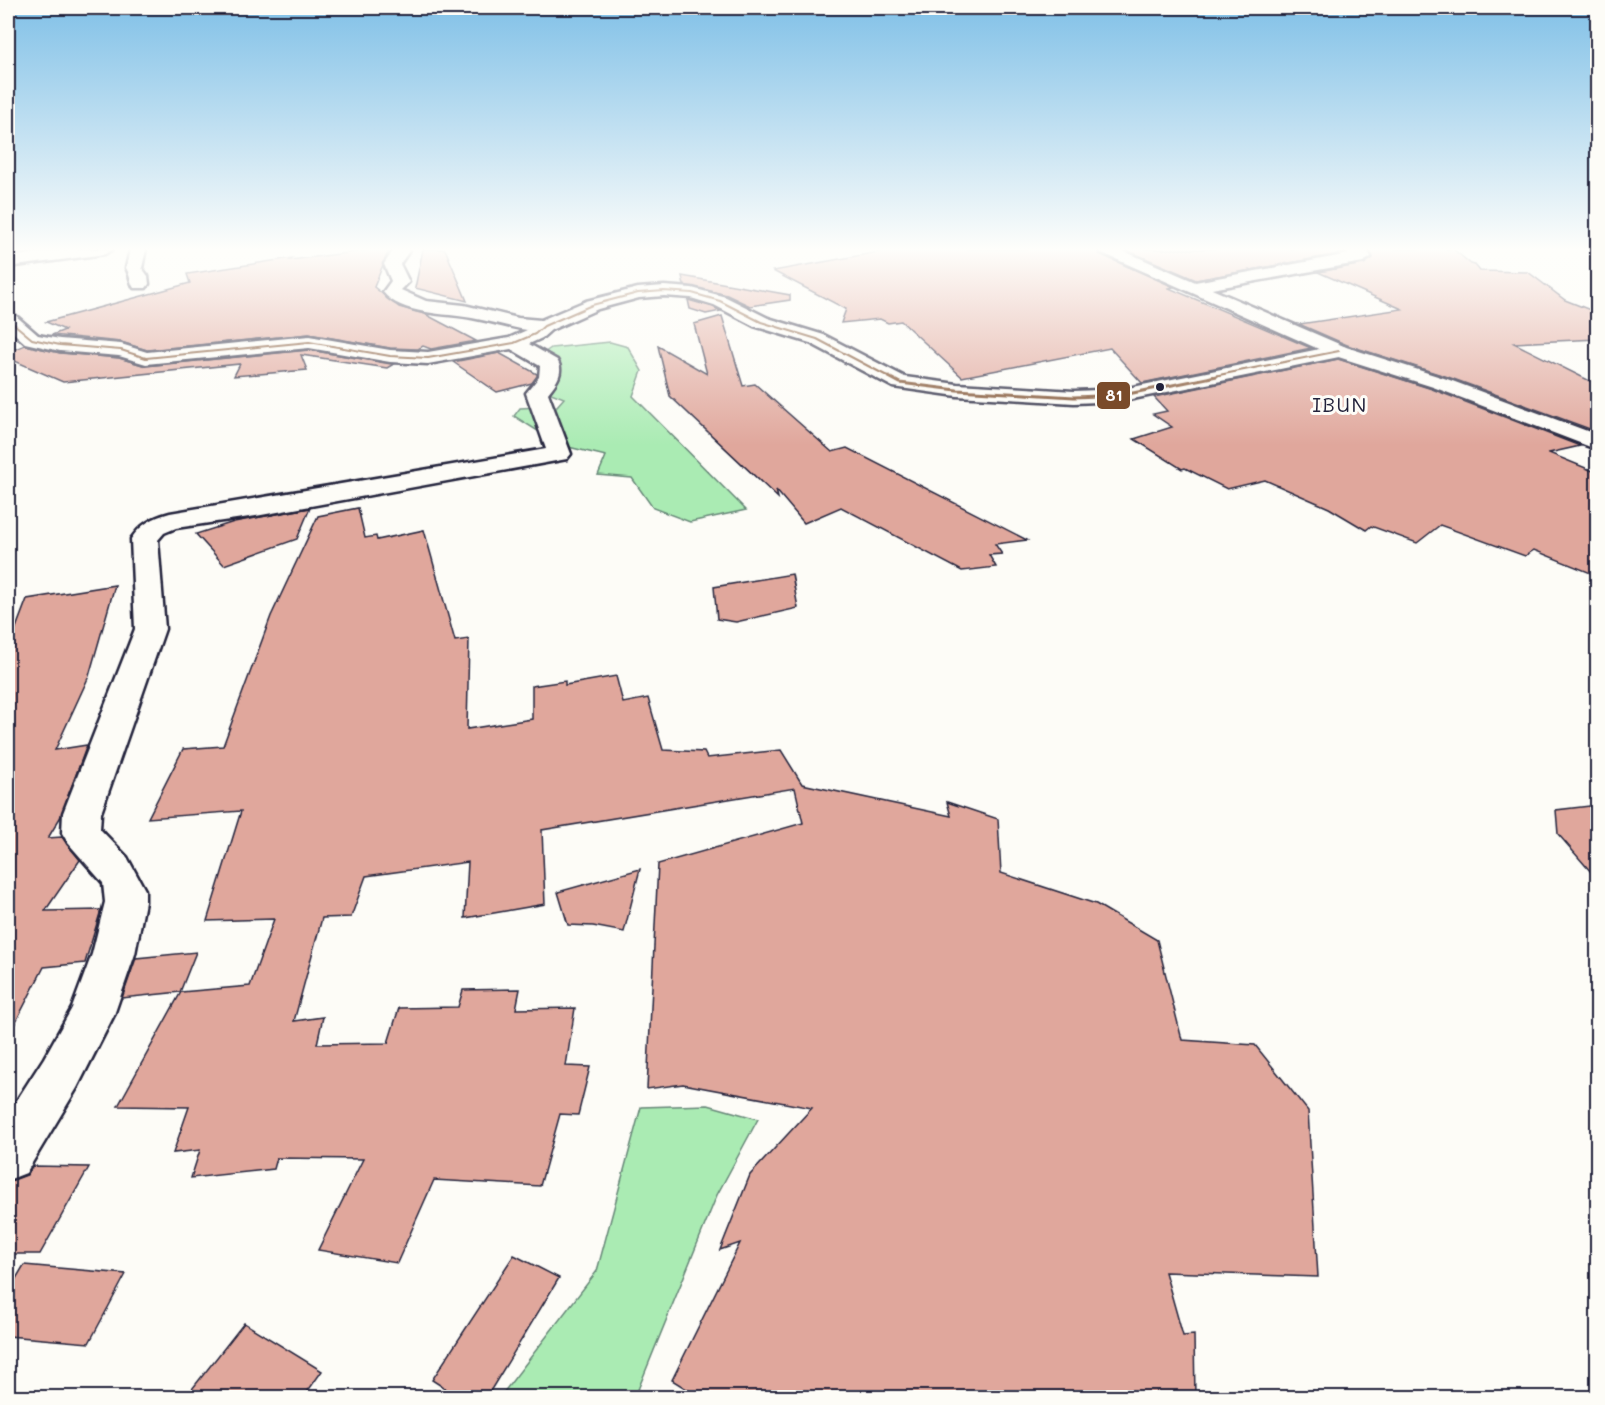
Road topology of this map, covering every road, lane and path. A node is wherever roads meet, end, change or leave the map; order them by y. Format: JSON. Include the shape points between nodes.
{"nodes":[{"id":1,"x":484,"y":315,"type":"edge"},
{"id":2,"x":570,"y":315,"type":"edge"},
{"id":3,"x":746,"y":315,"type":"edge"},
{"id":4,"x":1257,"y":315,"type":"edge"},
{"id":5,"x":8,"y":319,"type":"edge"},
{"id":6,"x":544,"y":326,"type":"junction"},
{"id":7,"x":514,"y":343,"type":"junction"},
{"id":8,"x":1339,"y":351,"type":"junction"},
{"id":9,"x":1598,"y":443,"type":"edge"},
{"id":10,"x":8,"y":1155,"type":"edge"}],
"edges":[{"from":1,"to":6,"type":"street","via":[[522,326]]},
{"from":2,"to":6,"type":"street"},
{"from":3,"to":8,"type":"street","via":[[817,339],[900,383],[957,390],[1056,396],[1123,395]]},
{"from":4,"to":8,"type":"street"},
{"from":5,"to":7,"type":"street","via":[[32,339],[121,350],[146,358],[309,342],[390,356],[428,358]]},
{"from":6,"to":7,"type":"street"},
{"from":7,"to":10,"type":"street","via":[[550,364],[549,378],[537,393],[559,454],[170,521],[155,527],[144,539],[150,629],[82,813],[81,833],[108,859],[125,891],[117,941],[92,1017]]},
{"from":8,"to":9,"type":"street","via":[[1440,383]]}]}
